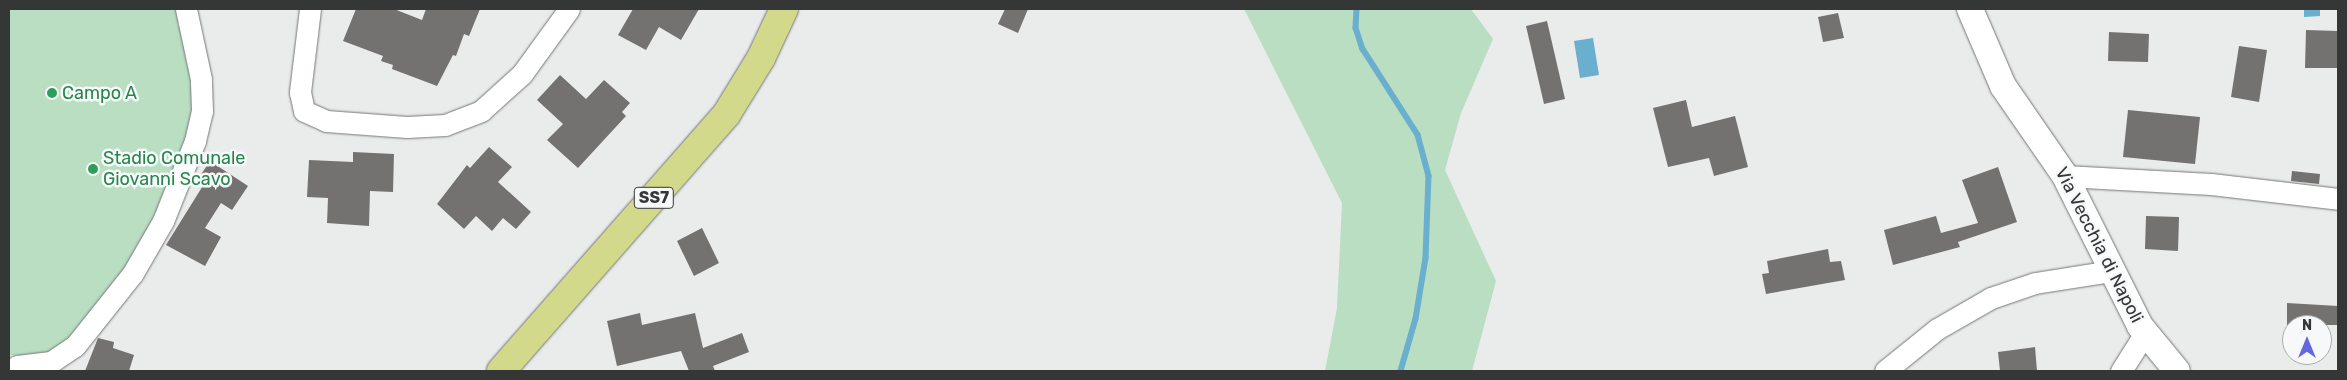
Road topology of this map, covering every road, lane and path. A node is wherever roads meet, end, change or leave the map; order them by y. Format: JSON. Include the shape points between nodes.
{"nodes":[{"id":1,"x":186,"y":9,"type":"edge"},
{"id":2,"x":310,"y":9,"type":"edge"},
{"id":3,"x":569,"y":9,"type":"edge"},
{"id":4,"x":784,"y":9,"type":"edge"},
{"id":5,"x":1970,"y":9,"type":"edge"},
{"id":6,"x":2065,"y":176,"type":"junction"},
{"id":7,"x":2338,"y":199,"type":"edge"},
{"id":8,"x":2112,"y":270,"type":"junction"},
{"id":9,"x":2145,"y":333,"type":"junction"},
{"id":10,"x":2165,"y":366,"type":"edge"},
{"id":11,"x":17,"y":367,"type":"edge"},
{"id":12,"x":501,"y":371,"type":"edge"},
{"id":13,"x":1885,"y":371,"type":"edge"},
{"id":14,"x":2121,"y":371,"type":"edge"}],
"edges":[{"from":1,"to":11,"type":"street","via":[[201,79],[202,111],[196,141],[163,221],[133,273],[75,346],[51,362]]},
{"from":2,"to":3,"type":"street","via":[[300,92],[304,111],[326,121],[407,127],[445,125],[481,111],[522,74]]},
{"from":4,"to":12,"type":"main road","number":"SS7","via":[[761,58],[726,115]]},
{"from":5,"to":6,"type":"street","name":"Via Vecchia di Napoli","via":[[2003,86]]},
{"from":6,"to":7,"type":"street","via":[[2211,184]]},
{"from":6,"to":8,"type":"street","name":"Via Vecchia di Napoli"},
{"from":8,"to":9,"type":"street","name":"Via Vecchia di Napoli"},
{"from":8,"to":13,"type":"street","via":[[2035,283],[1992,298],[1937,329]]},
{"from":9,"to":10,"type":"street","name":"Via Vecchia di Napoli"},
{"from":9,"to":14,"type":"street"}]}
